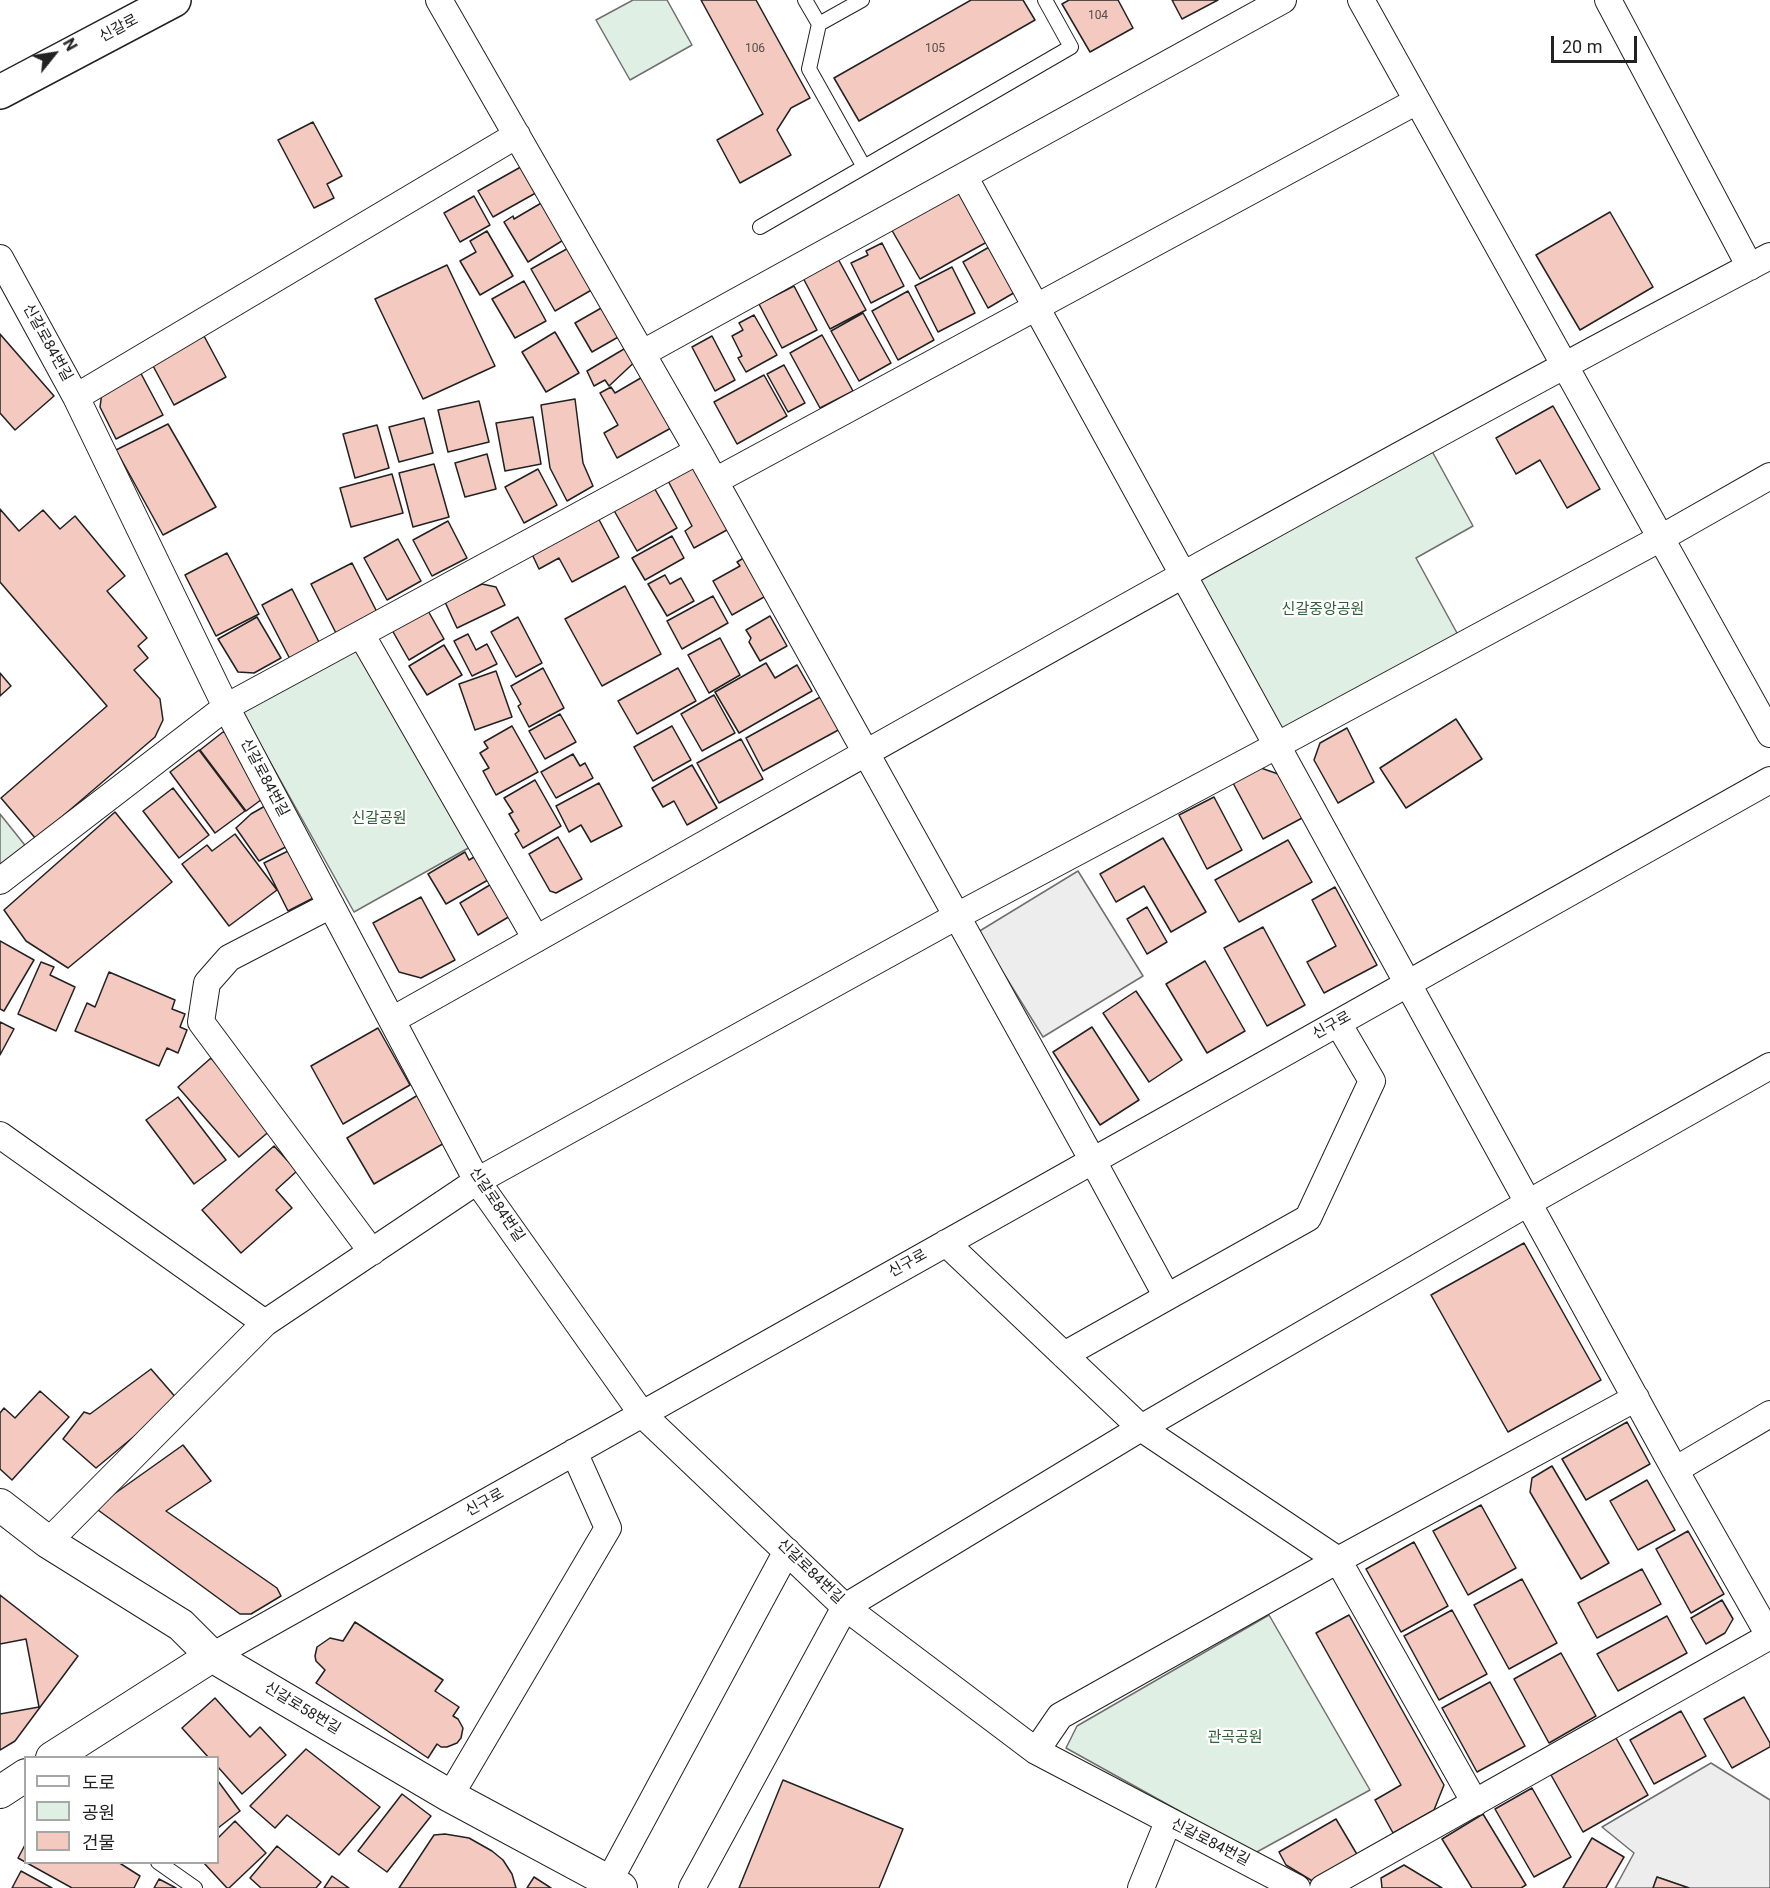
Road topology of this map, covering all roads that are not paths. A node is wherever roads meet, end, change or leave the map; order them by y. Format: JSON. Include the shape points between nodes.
{"nodes":[{"id":1,"x":174,"y":0,"type":"edge"},
{"id":2,"x":439,"y":0,"type":"edge"},
{"id":3,"x":805,"y":0,"type":"edge"},
{"id":4,"x":862,"y":0,"type":"edge"},
{"id":5,"x":1045,"y":0,"type":"edge"},
{"id":6,"x":1283,"y":0,"type":"edge"},
{"id":7,"x":1360,"y":0,"type":"edge"},
{"id":8,"x":1608,"y":0,"type":"edge"},
{"id":9,"x":819,"y":24,"type":"junction"},
{"id":10,"x":0,"y":92,"type":"edge"},
{"id":11,"x":1417,"y":101,"type":"junction"},
{"id":12,"x":517,"y":135,"type":"junction"},
{"id":13,"x":864,"y":167,"type":"junction"},
{"id":14,"x":964,"y":176,"type":"junction"},
{"id":15,"x":760,"y":226,"type":"dead end"},
{"id":16,"x":0,"y":258,"type":"edge"},
{"id":17,"x":1760,"y":261,"type":"edge"},
{"id":18,"x":1036,"y":307,"type":"junction"},
{"id":19,"x":643,"y":353,"type":"junction"},
{"id":20,"x":1564,"y":364,"type":"junction"},
{"id":21,"x":76,"y":397,"type":"junction"},
{"id":22,"x":698,"y":451,"type":"junction"},
{"id":23,"x":1770,"y":476,"type":"edge"},
{"id":24,"x":715,"y":481,"type":"junction"},
{"id":25,"x":1661,"y":538,"type":"junction"},
{"id":26,"x":1182,"y":575,"type":"junction"},
{"id":27,"x":361,"y":634,"type":"junction"},
{"id":28,"x":226,"y":708,"type":"junction"},
{"id":29,"x":1770,"y":734,"type":"edge"},
{"id":30,"x":1276,"y":746,"type":"junction"},
{"id":31,"x":866,"y":753,"type":"junction"},
{"id":32,"x":1770,"y":780,"type":"edge"},
{"id":33,"x":0,"y":881,"type":"edge"},
{"id":34,"x":331,"y":905,"type":"junction"},
{"id":35,"x":957,"y":916,"type":"junction"},
{"id":36,"x":536,"y":939,"type":"junction"},
{"id":37,"x":1407,"y":984,"type":"junction"},
{"id":38,"x":392,"y":1020,"type":"junction"},
{"id":39,"x":1338,"y":1023,"type":"junction"},
{"id":40,"x":1770,"y":1066,"type":"edge"},
{"id":41,"x":0,"y":1135,"type":"edge"},
{"id":42,"x":1093,"y":1161,"type":"junction"},
{"id":43,"x":477,"y":1181,"type":"junction"},
{"id":44,"x":1528,"y":1203,"type":"junction"},
{"id":45,"x":946,"y":1243,"type":"junction"},
{"id":46,"x":372,"y":1252,"type":"junction"},
{"id":47,"x":1167,"y":1298,"type":"junction"},
{"id":48,"x":265,"y":1323,"type":"junction"},
{"id":49,"x":1064,"y":1355,"type":"junction"},
{"id":50,"x":1636,"y":1398,"type":"junction"},
{"id":51,"x":642,"y":1414,"type":"junction"},
{"id":52,"x":1770,"y":1414,"type":"edge"},
{"id":53,"x":1141,"y":1428,"type":"junction"},
{"id":54,"x":574,"y":1452,"type":"junction"},
{"id":55,"x":1675,"y":1470,"type":"junction"},
{"id":56,"x":0,"y":1505,"type":"edge"},
{"id":57,"x":48,"y":1542,"type":"junction"},
{"id":58,"x":787,"y":1551,"type":"junction"},
{"id":59,"x":1338,"y":1560,"type":"junction"},
{"id":60,"x":844,"y":1606,"type":"junction"},
{"id":61,"x":1770,"y":1636,"type":"edge"},
{"id":62,"x":212,"y":1656,"type":"junction"},
{"id":63,"x":1036,"y":1751,"type":"junction"},
{"id":64,"x":60,"y":1755,"type":"edge"},
{"id":65,"x":24,"y":1776,"type":"edge"},
{"id":66,"x":0,"y":1792,"type":"edge"},
{"id":67,"x":450,"y":1796,"type":"junction"},
{"id":68,"x":1475,"y":1803,"type":"junction"},
{"id":69,"x":1168,"y":1822,"type":"junction"},
{"id":70,"x":159,"y":1864,"type":"edge"},
{"id":71,"x":615,"y":1885,"type":"edge"},
{"id":72,"x":195,"y":1888,"type":"edge"},
{"id":73,"x":692,"y":1888,"type":"edge"},
{"id":74,"x":1141,"y":1888,"type":"edge"},
{"id":75,"x":1297,"y":1888,"type":"edge"},
{"id":76,"x":1323,"y":1888,"type":"edge"}],
"edges":[{"from":1,"to":10,"type":"main road","name":"신갈로"},
{"from":2,"to":12,"type":"street"},
{"from":3,"to":9,"type":"lane"},
{"from":4,"to":9,"type":"lane"},
{"from":5,"to":13,"type":"lane","via":[[1071,47]]},
{"from":6,"to":14,"type":"street"},
{"from":7,"to":11,"type":"street"},
{"from":8,"to":17,"type":"street"},
{"from":9,"to":13,"type":"lane","via":[[809,69]]},
{"from":11,"to":18,"type":"street"},
{"from":11,"to":20,"type":"street"},
{"from":12,"to":19,"type":"street"},
{"from":12,"to":21,"type":"street"},
{"from":13,"to":15,"type":"lane"},
{"from":14,"to":18,"type":"street"},
{"from":14,"to":19,"type":"street"},
{"from":16,"to":21,"type":"street","name":"신갈로84번길"},
{"from":17,"to":20,"type":"street"},
{"from":18,"to":24,"type":"street"},
{"from":18,"to":26,"type":"street"},
{"from":19,"to":22,"type":"street"},
{"from":20,"to":25,"type":"street"},
{"from":20,"to":26,"type":"street"},
{"from":21,"to":28,"type":"street","name":"신갈로84번길"},
{"from":22,"to":24,"type":"street"},
{"from":22,"to":27,"type":"street"},
{"from":23,"to":25,"type":"street"},
{"from":24,"to":31,"type":"street"},
{"from":25,"to":29,"type":"street"},
{"from":25,"to":30,"type":"street"},
{"from":26,"to":30,"type":"street"},
{"from":26,"to":31,"type":"street"},
{"from":27,"to":28,"type":"street"},
{"from":27,"to":36,"type":"street"},
{"from":28,"to":33,"type":"street"},
{"from":28,"to":34,"type":"street","name":"신갈로84번길"},
{"from":30,"to":35,"type":"street"},
{"from":30,"to":37,"type":"street"},
{"from":31,"to":35,"type":"street"},
{"from":31,"to":36,"type":"street"},
{"from":32,"to":37,"type":"street","name":"신구로"},
{"from":34,"to":38,"type":"street","name":"신갈로84번길"},
{"from":34,"to":46,"type":"street","via":[[229,958],[207,983],[201,1022]]},
{"from":35,"to":42,"type":"street"},
{"from":35,"to":43,"type":"street"},
{"from":36,"to":38,"type":"street"},
{"from":37,"to":39,"type":"street","name":"신구로"},
{"from":37,"to":44,"type":"street"},
{"from":38,"to":43,"type":"street","name":"신갈로84번길"},
{"from":39,"to":42,"type":"street","name":"신구로"},
{"from":39,"to":47,"type":"street","via":[[1372,1081],[1308,1218]]},
{"from":40,"to":44,"type":"street"},
{"from":41,"to":48,"type":"street"},
{"from":42,"to":45,"type":"street","name":"신구로"},
{"from":42,"to":47,"type":"street"},
{"from":43,"to":46,"type":"street"},
{"from":43,"to":51,"type":"street","name":"신갈로84번길"},
{"from":44,"to":50,"type":"street"},
{"from":44,"to":53,"type":"street"},
{"from":45,"to":49,"type":"street"},
{"from":45,"to":51,"type":"street","name":"신구로"},
{"from":46,"to":48,"type":"street"},
{"from":47,"to":49,"type":"street"},
{"from":48,"to":57,"type":"street"},
{"from":49,"to":53,"type":"street"},
{"from":50,"to":55,"type":"street"},
{"from":50,"to":59,"type":"street"},
{"from":51,"to":54,"type":"street","name":"신구로"},
{"from":51,"to":58,"type":"street","name":"신갈로84번길"},
{"from":52,"to":55,"type":"street"},
{"from":53,"to":59,"type":"street"},
{"from":53,"to":60,"type":"street"},
{"from":54,"to":62,"type":"street","name":"신구로"},
{"from":54,"to":67,"type":"street","via":[[608,1528]]},
{"from":55,"to":61,"type":"street"},
{"from":56,"to":57,"type":"street","name":"신갈로58번길"},
{"from":57,"to":62,"type":"street","name":"신갈로58번길","via":[[181,1625]]},
{"from":58,"to":60,"type":"street","name":"신갈로84번길"},
{"from":58,"to":71,"type":"street"},
{"from":59,"to":63,"type":"street","via":[[1060,1716]]},
{"from":59,"to":68,"type":"street"},
{"from":60,"to":63,"type":"street","name":"신갈로84번길"},
{"from":60,"to":73,"type":"street"},
{"from":61,"to":68,"type":"street"},
{"from":62,"to":64,"type":"street","name":"신구로"},
{"from":62,"to":67,"type":"street","name":"신갈로58번길"},
{"from":63,"to":69,"type":"street","name":"신갈로84번길"},
{"from":65,"to":66,"type":"street"},
{"from":67,"to":71,"type":"street","name":"신갈로58번길"},
{"from":68,"to":76,"type":"street"},
{"from":69,"to":74,"type":"street"},
{"from":69,"to":75,"type":"street","name":"신갈로84번길"},
{"from":70,"to":72,"type":"lane"}]}
